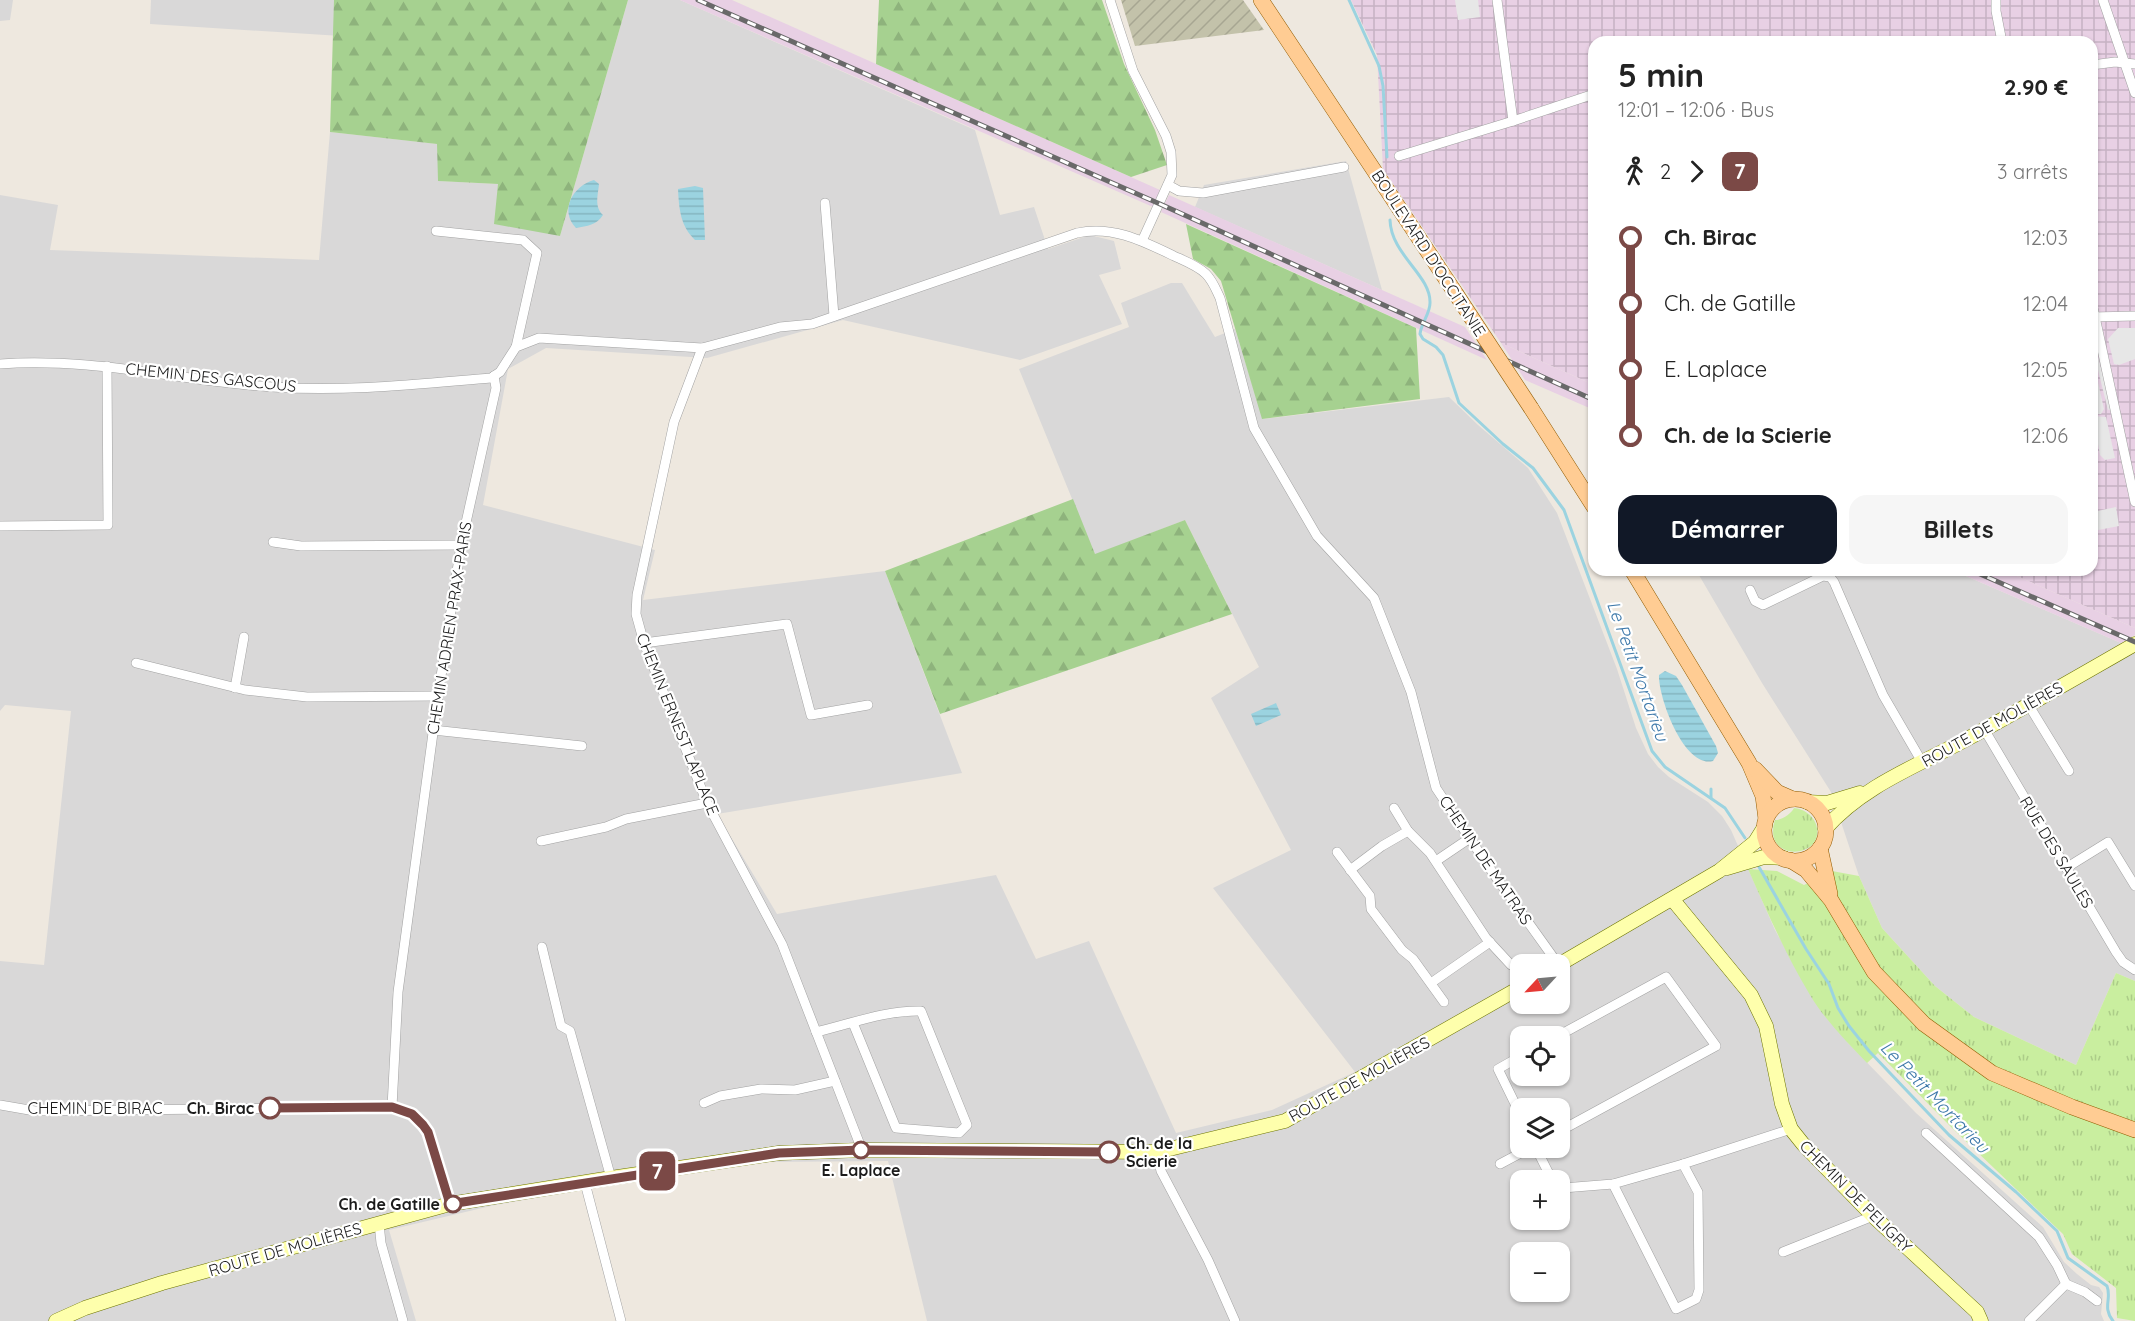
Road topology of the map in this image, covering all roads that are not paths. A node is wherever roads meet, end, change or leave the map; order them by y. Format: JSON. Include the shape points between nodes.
{"nodes":[{"id":1,"x":1110,"y":0,"type":"edge"},
{"id":2,"x":1262,"y":0,"type":"edge"},
{"id":3,"x":1497,"y":0,"type":"edge"},
{"id":4,"x":1996,"y":0,"type":"edge"},
{"id":5,"x":2103,"y":0,"type":"edge"},
{"id":6,"x":2001,"y":36,"type":"edge"},
{"id":7,"x":2098,"y":64,"type":"edge"},
{"id":8,"x":2130,"y":64,"type":"edge"},
{"id":9,"x":2135,"y":93,"type":"edge"},
{"id":10,"x":1588,"y":96,"type":"edge"},
{"id":11,"x":1513,"y":121,"type":"junction"},
{"id":12,"x":1399,"y":156,"type":"dead end"},
{"id":13,"x":1344,"y":167,"type":"dead end"},
{"id":14,"x":1168,"y":185,"type":"junction"},
{"id":15,"x":825,"y":203,"type":"dead end"},
{"id":16,"x":436,"y":231,"type":"dead end"},
{"id":17,"x":1142,"y":241,"type":"junction"},
{"id":18,"x":834,"y":316,"type":"junction"},
{"id":19,"x":2135,"y":316,"type":"edge"},
{"id":20,"x":2098,"y":317,"type":"edge"},
{"id":21,"x":2098,"y":335,"type":"edge"},
{"id":22,"x":516,"y":347,"type":"junction"},
{"id":23,"x":702,"y":348,"type":"junction"},
{"id":24,"x":0,"y":364,"type":"edge"},
{"id":25,"x":107,"y":366,"type":"junction"},
{"id":26,"x":494,"y":376,"type":"junction"},
{"id":27,"x":1588,"y":498,"type":"edge"},
{"id":28,"x":2135,"y":502,"type":"edge"},
{"id":29,"x":0,"y":526,"type":"edge"},
{"id":30,"x":273,"y":542,"type":"dead end"},
{"id":31,"x":460,"y":545,"type":"junction"},
{"id":32,"x":1636,"y":576,"type":"edge"},
{"id":33,"x":1750,"y":590,"type":"dead end"},
{"id":34,"x":244,"y":637,"type":"dead end"},
{"id":35,"x":644,"y":643,"type":"junction"},
{"id":36,"x":2135,"y":644,"type":"edge"},
{"id":37,"x":136,"y":663,"type":"dead end"},
{"id":38,"x":235,"y":688,"type":"junction"},
{"id":39,"x":438,"y":696,"type":"junction"},
{"id":40,"x":2028,"y":704,"type":"junction"},
{"id":41,"x":868,"y":705,"type":"dead end"},
{"id":42,"x":1984,"y":729,"type":"junction"},
{"id":43,"x":433,"y":730,"type":"junction"},
{"id":44,"x":582,"y":746,"type":"dead end"},
{"id":45,"x":1922,"y":762,"type":"junction"},
{"id":46,"x":1749,"y":763,"type":"junction"},
{"id":47,"x":2069,"y":771,"type":"dead end"},
{"id":48,"x":1874,"y":788,"type":"junction"},
{"id":49,"x":1800,"y":801,"type":"junction"},
{"id":50,"x":707,"y":803,"type":"junction"},
{"id":51,"x":1394,"y":808,"type":"dead end"},
{"id":52,"x":1765,"y":823,"type":"junction"},
{"id":53,"x":1826,"y":829,"type":"junction"},
{"id":54,"x":1408,"y":831,"type":"junction"},
{"id":55,"x":1470,"y":838,"type":"junction"},
{"id":56,"x":541,"y":841,"type":"dead end"},
{"id":57,"x":1820,"y":848,"type":"junction"},
{"id":58,"x":1337,"y":852,"type":"dead end"},
{"id":59,"x":1787,"y":859,"type":"junction"},
{"id":60,"x":1436,"y":861,"type":"junction"},
{"id":61,"x":2066,"y":868,"type":"junction"},
{"id":62,"x":1350,"y":870,"type":"junction"},
{"id":63,"x":1719,"y":871,"type":"junction"},
{"id":64,"x":2135,"y":886,"type":"edge"},
{"id":65,"x":1672,"y":900,"type":"junction"},
{"id":66,"x":1832,"y":900,"type":"junction"},
{"id":67,"x":1490,"y":942,"type":"junction"},
{"id":68,"x":542,"y":947,"type":"dead end"},
{"id":69,"x":1552,"y":954,"type":"edge"},
{"id":70,"x":1570,"y":958,"type":"edge"},
{"id":71,"x":1510,"y":964,"type":"edge"},
{"id":72,"x":2135,"y":970,"type":"edge"},
{"id":73,"x":1431,"y":983,"type":"junction"},
{"id":74,"x":1510,"y":993,"type":"edge"},
{"id":75,"x":1444,"y":1002,"type":"dead end"},
{"id":76,"x":853,"y":1023,"type":"junction"},
{"id":77,"x":1570,"y":1029,"type":"edge"},
{"id":78,"x":816,"y":1032,"type":"junction"},
{"id":79,"x":1510,"y":1062,"type":"edge"},
{"id":80,"x":835,"y":1081,"type":"junction"},
{"id":81,"x":1512,"y":1098,"type":"edge"},
{"id":82,"x":704,"y":1104,"type":"dead end"},
{"id":83,"x":0,"y":1105,"type":"edge"},
{"id":84,"x":392,"y":1107,"type":"junction"},
{"id":85,"x":1570,"y":1126,"type":"edge"},
{"id":86,"x":1791,"y":1129,"type":"junction"},
{"id":87,"x":2135,"y":1130,"type":"edge"},
{"id":88,"x":1926,"y":1132,"type":"dead end"},
{"id":89,"x":862,"y":1150,"type":"junction"},
{"id":90,"x":1157,"y":1152,"type":"junction"},
{"id":91,"x":1511,"y":1158,"type":"edge"},
{"id":92,"x":1500,"y":1164,"type":"dead end"},
{"id":93,"x":1683,"y":1164,"type":"junction"},
{"id":94,"x":611,"y":1178,"type":"junction"},
{"id":95,"x":585,"y":1183,"type":"junction"},
{"id":96,"x":1613,"y":1184,"type":"junction"},
{"id":97,"x":1570,"y":1187,"type":"edge"},
{"id":98,"x":450,"y":1204,"type":"junction"},
{"id":99,"x":1873,"y":1216,"type":"junction"},
{"id":100,"x":379,"y":1223,"type":"junction"},
{"id":101,"x":1783,"y":1252,"type":"dead end"},
{"id":102,"x":2067,"y":1284,"type":"junction"},
{"id":103,"x":2097,"y":1301,"type":"dead end"},
{"id":104,"x":56,"y":1321,"type":"edge"},
{"id":105,"x":403,"y":1321,"type":"edge"},
{"id":106,"x":621,"y":1321,"type":"edge"},
{"id":107,"x":1234,"y":1321,"type":"edge"},
{"id":108,"x":1981,"y":1321,"type":"edge"},
{"id":109,"x":2030,"y":1321,"type":"edge"}],
"edges":[{"from":1,"to":14,"type":"street","via":[[1133,71],[1166,136],[1172,175]]},
{"from":2,"to":27,"type":"main road","name":"BOULEVARD D'OCCITANIE","bridge":true},
{"from":3,"to":11,"type":"street"},
{"from":4,"to":6,"type":"street"},
{"from":5,"to":8,"type":"street"},
{"from":7,"to":8,"type":"street"},
{"from":8,"to":9,"type":"street"},
{"from":10,"to":11,"type":"street"},
{"from":11,"to":12,"type":"street"},
{"from":13,"to":14,"type":"street","via":[[1203,193],[1179,191]]},
{"from":14,"to":17,"type":"street"},
{"from":15,"to":18,"type":"street"},
{"from":16,"to":22,"type":"street","via":[[523,240],[537,253]]},
{"from":17,"to":18,"type":"street","name":"CHEMIN DE MATRAS","via":[[1109,231],[1077,233]]},
{"from":17,"to":55,"type":"street","name":"CHEMIN DE MATRAS","via":[[1197,267],[1210,278],[1220,298],[1254,428],[1317,536],[1374,598],[1411,692],[1436,788]]},
{"from":18,"to":23,"type":"street","name":"CHEMIN DE MATRAS"},
{"from":19,"to":20,"type":"street"},
{"from":21,"to":28,"type":"street"},
{"from":22,"to":23,"type":"street","via":[[539,338]]},
{"from":22,"to":26,"type":"street"},
{"from":23,"to":35,"type":"street","name":"CHEMIN ERNEST LAPLACE","via":[[674,422],[637,595],[636,614]]},
{"from":24,"to":25,"type":"street","name":"CHEMIN DES GASCOUS","via":[[39,361]]},
{"from":25,"to":26,"type":"street","name":"CHEMIN DES GASCOUS","via":[[273,387],[378,388]]},
{"from":25,"to":29,"type":"street","via":[[108,525]]},
{"from":26,"to":31,"type":"street","name":"CHEMIN ADRIEN PRAX-PARIS","via":[[496,388]]},
{"from":30,"to":31,"type":"street","via":[[301,546]]},
{"from":31,"to":39,"type":"street","name":"CHEMIN ADRIEN PRAX-PARIS"},
{"from":32,"to":46,"type":"main road"},
{"from":33,"to":45,"type":"street","via":[[1755,601],[1763,605],[1823,576],[1830,577],[1883,695]]},
{"from":34,"to":38,"type":"street"},
{"from":35,"to":41,"type":"street","via":[[787,624],[811,715]]},
{"from":35,"to":50,"type":"street","name":"CHEMIN ERNEST LAPLACE"},
{"from":36,"to":40,"type":"main road","name":"ROUTE DE MOLIÈRES"},
{"from":37,"to":38,"type":"street"},
{"from":38,"to":39,"type":"street","via":[[308,697]]},
{"from":39,"to":43,"type":"street","name":"CHEMIN ADRIEN PRAX-PARIS"},
{"from":40,"to":42,"type":"main road","name":"ROUTE DE MOLIÈRES"},
{"from":40,"to":47,"type":"street"},
{"from":42,"to":45,"type":"main road","name":"ROUTE DE MOLIÈRES"},
{"from":42,"to":61,"type":"street","name":"RUE DES SAULES"},
{"from":43,"to":44,"type":"street"},
{"from":43,"to":84,"type":"street","name":"CHEMIN ADRIEN PRAX-PARIS","via":[[398,992]]},
{"from":45,"to":48,"type":"main road","name":"ROUTE DE MOLIÈRES"},
{"from":46,"to":49,"type":"main road","via":[[1777,792]]},
{"from":46,"to":52,"type":"main road","via":[[1763,796]]},
{"from":48,"to":49,"type":"main road","name":"ROUTE DE MOLIÈRES","via":[[1827,803]]},
{"from":48,"to":53,"type":"main road","name":"ROUTE DE MOLIÈRES","via":[[1839,813]]},
{"from":49,"to":52,"type":"main road","via":[[1786,801],[1774,807]]},
{"from":49,"to":53,"type":"main road","via":[[1819,811]]},
{"from":50,"to":56,"type":"street"},
{"from":50,"to":78,"type":"street","name":"CHEMIN ERNEST LAPLACE","via":[[782,944]]},
{"from":51,"to":54,"type":"street"},
{"from":52,"to":59,"type":"main road","via":[[1769,845]]},
{"from":52,"to":63,"type":"main road","via":[[1752,845]]},
{"from":53,"to":57,"type":"main road"},
{"from":54,"to":60,"type":"street"},
{"from":54,"to":62,"type":"street"},
{"from":55,"to":60,"type":"street"},
{"from":55,"to":69,"type":"street","name":"CHEMIN DE MATRAS"},
{"from":57,"to":59,"type":"main road","via":[[1803,860]]},
{"from":57,"to":66,"type":"main road"},
{"from":58,"to":62,"type":"street"},
{"from":59,"to":63,"type":"main road","via":[[1764,857]]},
{"from":59,"to":66,"type":"main road","via":[[1806,870]]},
{"from":60,"to":67,"type":"street"},
{"from":61,"to":64,"type":"street","via":[[2108,842]]},
{"from":61,"to":72,"type":"street","name":"RUE DES SAULES","via":[[2122,962]]},
{"from":62,"to":73,"type":"street","via":[[1370,896],[1371,909]]},
{"from":63,"to":65,"type":"main road"},
{"from":65,"to":70,"type":"main road"},
{"from":65,"to":86,"type":"main road","name":"CHEMIN DE PELIGRY","via":[[1751,994],[1766,1026]]},
{"from":66,"to":87,"type":"main road","via":[[1874,972],[1924,1024],[1992,1073]]},
{"from":67,"to":71,"type":"street"},
{"from":67,"to":73,"type":"street"},
{"from":68,"to":94,"type":"street","via":[[561,1026],[570,1031]]},
{"from":73,"to":75,"type":"street"},
{"from":74,"to":90,"type":"main road","name":"ROUTE DE MOLIÈRES","via":[[1286,1121]]},
{"from":76,"to":76,"type":"street","via":[[906,1010],[921,1011],[967,1125],[960,1133],[896,1128]]},
{"from":76,"to":78,"type":"street"},
{"from":77,"to":85,"type":"street","via":[[1666,977],[1716,1046]]},
{"from":78,"to":80,"type":"street","name":"CHEMIN ERNEST LAPLACE"},
{"from":79,"to":81,"type":"street","via":[[1498,1069]]},
{"from":80,"to":82,"type":"street","via":[[795,1090],[761,1089],[730,1094]]},
{"from":80,"to":89,"type":"street","name":"CHEMIN ERNEST LAPLACE"},
{"from":83,"to":84,"type":"street","name":"CHEMIN DE BIRAC","via":[[35,1110]]},
{"from":84,"to":98,"type":"street","name":"CHEMIN DE BIRAC","via":[[412,1114],[423,1125]]},
{"from":86,"to":93,"type":"street"},
{"from":86,"to":99,"type":"main road","name":"CHEMIN DE PELIGRY"},
{"from":88,"to":102,"type":"street","via":[[2039,1237]]},
{"from":89,"to":90,"type":"main road","name":"ROUTE DE MOLIÈRES"},
{"from":89,"to":94,"type":"main road","name":"ROUTE DE MOLIÈRES","via":[[779,1153]]},
{"from":90,"to":107,"type":"street","via":[[1161,1171],[1208,1260]]},
{"from":91,"to":92,"type":"street"},
{"from":93,"to":96,"type":"street"},
{"from":93,"to":96,"type":"street","via":[[1698,1192],[1700,1290],[1696,1299],[1676,1309]]},
{"from":94,"to":95,"type":"main road","name":"ROUTE DE MOLIÈRES"},
{"from":95,"to":98,"type":"main road","name":"ROUTE DE MOLIÈRES"},
{"from":95,"to":106,"type":"street"},
{"from":96,"to":97,"type":"street"},
{"from":98,"to":100,"type":"main road","name":"ROUTE DE MOLIÈRES"},
{"from":99,"to":101,"type":"street"},
{"from":99,"to":108,"type":"main road","name":"CHEMIN DE PELIGRY","via":[[1977,1312]]},
{"from":100,"to":104,"type":"main road","name":"ROUTE DE MOLIÈRES","via":[[162,1283]]},
{"from":100,"to":105,"type":"street","via":[[381,1244]]},
{"from":102,"to":103,"type":"street"},
{"from":102,"to":109,"type":"street"}]}
